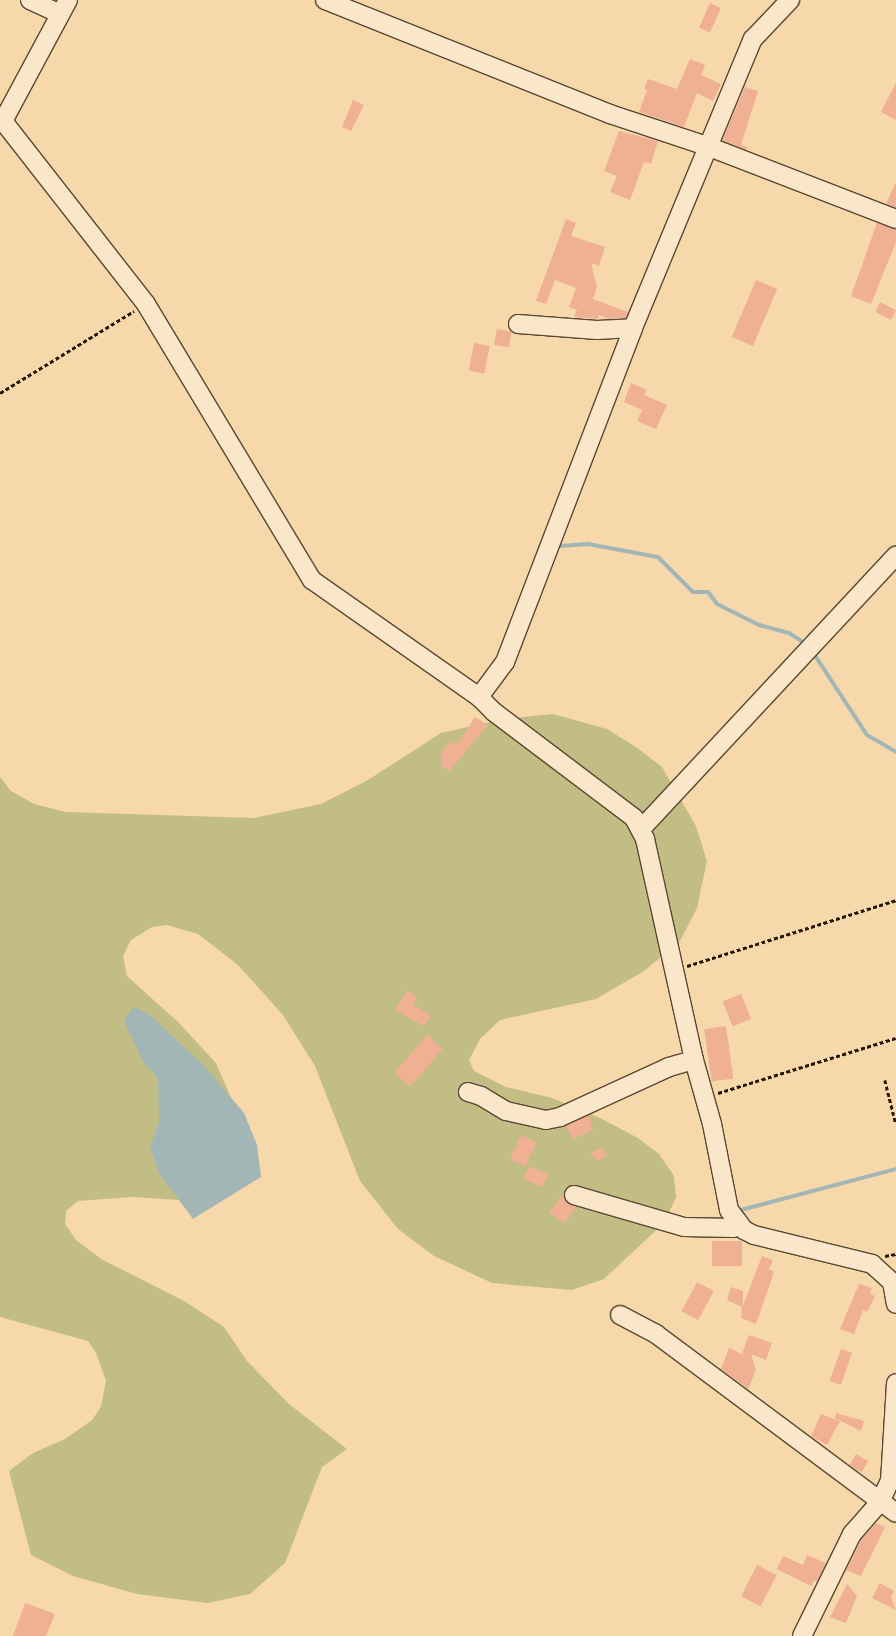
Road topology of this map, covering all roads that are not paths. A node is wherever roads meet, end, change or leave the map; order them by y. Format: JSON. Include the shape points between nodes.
{"nodes":[{"id":1,"x":30,"y":0,"type":"edge"},
{"id":2,"x":325,"y":0,"type":"edge"},
{"id":3,"x":770,"y":0,"type":"edge"},
{"id":4,"x":790,"y":0,"type":"edge"},
{"id":5,"x":64,"y":7,"type":"edge"},
{"id":6,"x":766,"y":22,"type":"junction"},
{"id":7,"x":2,"y":123,"type":"edge"},
{"id":8,"x":707,"y":146,"type":"junction"},
{"id":9,"x":896,"y":220,"type":"edge"},
{"id":10,"x":518,"y":324,"type":"dead end"},
{"id":11,"x":633,"y":328,"type":"junction"},
{"id":12,"x":896,"y":556,"type":"edge"},
{"id":13,"x":479,"y":697,"type":"junction"},
{"id":14,"x":641,"y":829,"type":"junction"},
{"id":15,"x":694,"y":1060,"type":"junction"},
{"id":16,"x":468,"y":1092,"type":"dead end"},
{"id":17,"x":574,"y":1195,"type":"dead end"},
{"id":18,"x":738,"y":1222,"type":"junction"},
{"id":19,"x":896,"y":1304,"type":"edge"},
{"id":20,"x":620,"y":1315,"type":"dead end"},
{"id":21,"x":896,"y":1383,"type":"edge"},
{"id":22,"x":880,"y":1502,"type":"junction"},
{"id":23,"x":896,"y":1513,"type":"edge"},
{"id":24,"x":802,"y":1636,"type":"edge"}],
"edges":[{"from":1,"to":5,"type":"street"},
{"from":2,"to":8,"type":"street","via":[[610,114]]},
{"from":3,"to":6,"type":"street","via":[[765,10]]},
{"from":4,"to":6,"type":"street"},
{"from":5,"to":7,"type":"street"},
{"from":6,"to":8,"type":"street","via":[[754,39]]},
{"from":7,"to":13,"type":"street","via":[[146,304],[312,580]]},
{"from":8,"to":9,"type":"street"},
{"from":8,"to":11,"type":"street"},
{"from":10,"to":11,"type":"street","via":[[597,330]]},
{"from":11,"to":13,"type":"street","via":[[505,662]]},
{"from":12,"to":14,"type":"street"},
{"from":13,"to":14,"type":"street","via":[[494,712],[634,818]]},
{"from":14,"to":15,"type":"street"},
{"from":15,"to":16,"type":"street","via":[[669,1067],[560,1117],[546,1120],[506,1111],[482,1096]]},
{"from":15,"to":18,"type":"street","via":[[729,1210]]},
{"from":17,"to":18,"type":"street","via":[[684,1227],[733,1228]]},
{"from":18,"to":19,"type":"street","via":[[754,1236],[872,1264],[892,1282]]},
{"from":20,"to":22,"type":"street","via":[[656,1334]]},
{"from":21,"to":22,"type":"street","via":[[890,1481]]},
{"from":22,"to":23,"type":"street"},
{"from":22,"to":24,"type":"street","via":[[852,1534]]}]}
